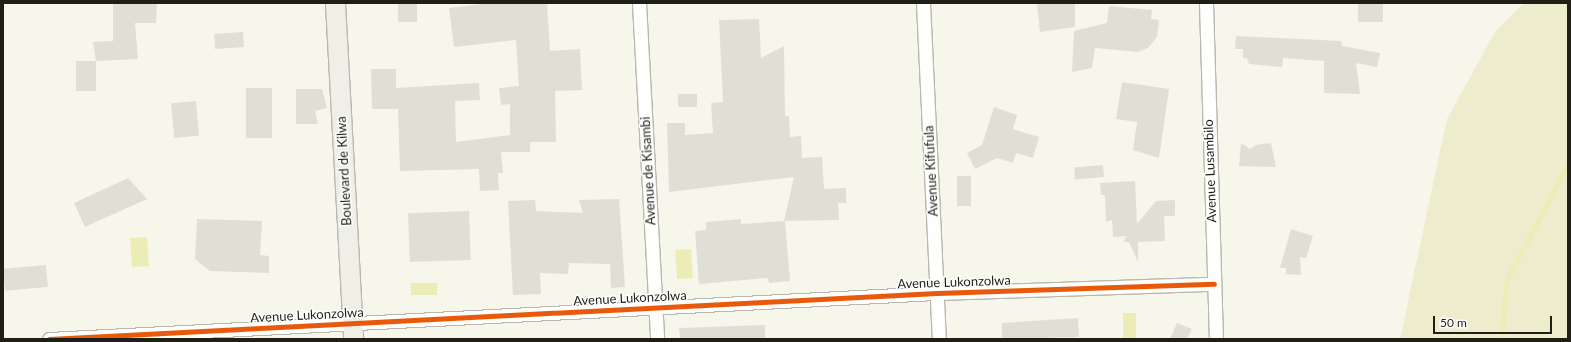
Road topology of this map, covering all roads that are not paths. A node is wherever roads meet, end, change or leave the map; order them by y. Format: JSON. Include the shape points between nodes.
{"nodes":[{"id":1,"x":335,"y":3,"type":"edge"},
{"id":2,"x":639,"y":3,"type":"edge"},
{"id":3,"x":923,"y":3,"type":"edge"},
{"id":4,"x":1206,"y":3,"type":"edge"},
{"id":5,"x":1214,"y":284,"type":"junction"},
{"id":6,"x":936,"y":293,"type":"junction"},
{"id":7,"x":656,"y":307,"type":"junction"},
{"id":8,"x":353,"y":332,"type":"edge"},
{"id":9,"x":49,"y":339,"type":"edge"},
{"id":10,"x":657,"y":339,"type":"edge"},
{"id":11,"x":939,"y":339,"type":"edge"},
{"id":12,"x":1216,"y":339,"type":"edge"}],
"edges":[{"from":1,"to":8,"type":"street","name":"Boulevard de Kilwa"},
{"from":2,"to":7,"type":"street","name":"Avenue de Kisambi"},
{"from":3,"to":6,"type":"street","name":"Avenue Kifufula"},
{"from":4,"to":5,"type":"street","name":"Avenue Lusambilo"},
{"from":5,"to":6,"type":"street","name":"Avenue Lukonzolwa"},
{"from":5,"to":12,"type":"street","name":"Avenue Lusambilo"},
{"from":6,"to":7,"type":"street","name":"Avenue Lukonzolwa"},
{"from":6,"to":11,"type":"street","name":"Avenue Kifufula"},
{"from":7,"to":8,"type":"street","name":"Avenue Lukonzolwa"},
{"from":7,"to":10,"type":"street","name":"Avenue de Kisambi"},
{"from":8,"to":9,"type":"street","name":"Avenue Lukonzolwa"}]}
